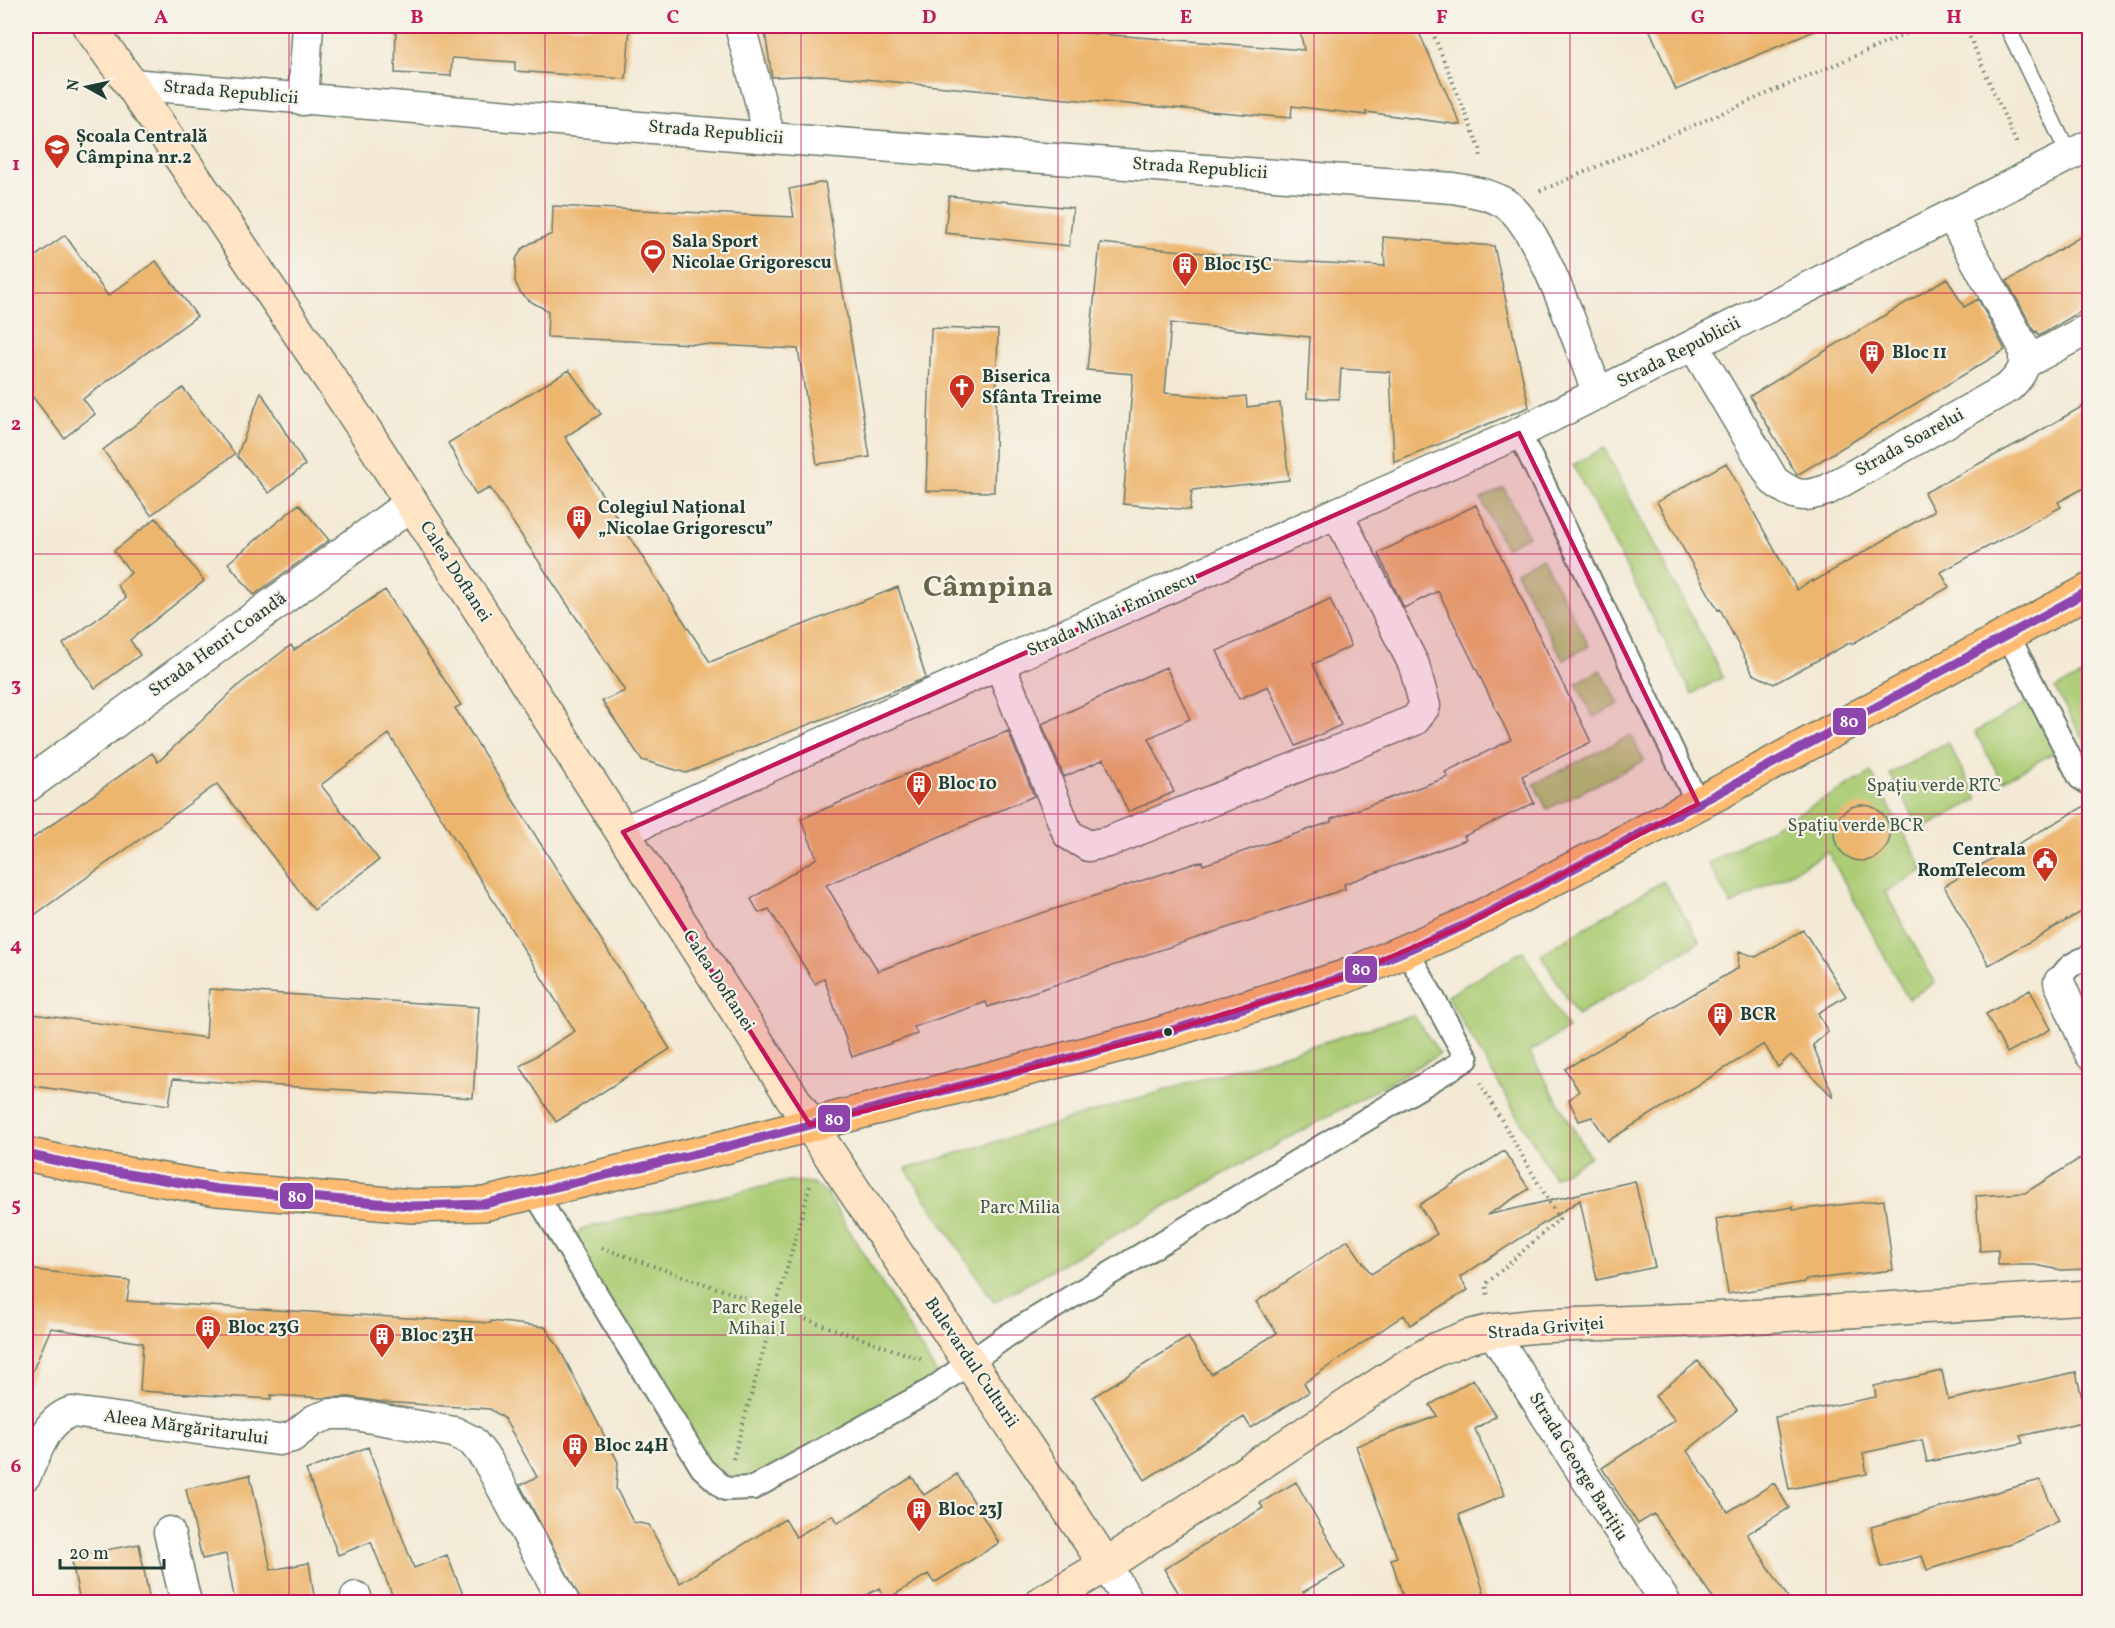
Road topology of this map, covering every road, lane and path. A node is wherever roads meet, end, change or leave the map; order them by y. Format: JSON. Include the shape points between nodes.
{"nodes":[{"id":1,"x":89,"y":26,"type":"edge"},
{"id":2,"x":308,"y":26,"type":"edge"},
{"id":3,"x":741,"y":26,"type":"edge"},
{"id":4,"x":1430,"y":26,"type":"edge"},
{"id":5,"x":1925,"y":26,"type":"edge"},
{"id":6,"x":1965,"y":26,"type":"edge"},
{"id":7,"x":2007,"y":26,"type":"edge"},
{"id":8,"x":132,"y":84,"type":"junction"},
{"id":9,"x":303,"y":100,"type":"junction"},
{"id":10,"x":770,"y":138,"type":"junction"},
{"id":11,"x":2079,"y":150,"type":"edge"},
{"id":12,"x":2031,"y":175,"type":"junction"},
{"id":13,"x":1496,"y":199,"type":"junction"},
{"id":14,"x":1951,"y":215,"type":"junction"},
{"id":15,"x":2090,"y":328,"type":"edge"},
{"id":16,"x":1694,"y":346,"type":"junction"},
{"id":17,"x":2025,"y":363,"type":"junction"},
{"id":18,"x":1598,"y":394,"type":"junction"},
{"id":19,"x":1519,"y":433,"type":"junction"},
{"id":20,"x":412,"y":503,"type":"junction"},
{"id":21,"x":1337,"y":513,"type":"junction"},
{"id":22,"x":2090,"y":590,"type":"edge"},
{"id":23,"x":2008,"y":635,"type":"junction"},
{"id":24,"x":1000,"y":665,"type":"junction"},
{"id":25,"x":2090,"y":784,"type":"edge"},
{"id":26,"x":26,"y":786,"type":"edge"},
{"id":27,"x":1698,"y":804,"type":"junction"},
{"id":28,"x":623,"y":832,"type":"junction"},
{"id":29,"x":1407,"y":951,"type":"junction"},
{"id":30,"x":2090,"y":956,"type":"edge"},
{"id":31,"x":2059,"y":982,"type":"joint"},
{"id":32,"x":2090,"y":1054,"type":"edge"},
{"id":33,"x":1467,"y":1059,"type":"junction"},
{"id":34,"x":810,"y":1125,"type":"junction"},
{"id":35,"x":26,"y":1154,"type":"edge"},
{"id":36,"x":811,"y":1183,"type":"dead end"},
{"id":37,"x":535,"y":1193,"type":"junction"},
{"id":38,"x":559,"y":1233,"type":"junction"},
{"id":39,"x":2090,"y":1297,"type":"edge"},
{"id":40,"x":775,"y":1308,"type":"junction"},
{"id":41,"x":1492,"y":1331,"type":"junction"},
{"id":42,"x":928,"y":1361,"type":"dead end"},
{"id":43,"x":970,"y":1362,"type":"junction"},
{"id":44,"x":26,"y":1475,"type":"edge"},
{"id":45,"x":725,"y":1489,"type":"junction"},
{"id":46,"x":169,"y":1532,"type":"dead end"},
{"id":47,"x":1106,"y":1564,"type":"junction"},
{"id":48,"x":186,"y":1602,"type":"edge"},
{"id":49,"x":564,"y":1602,"type":"edge"},
{"id":50,"x":1043,"y":1602,"type":"edge"},
{"id":51,"x":1129,"y":1602,"type":"edge"},
{"id":52,"x":1665,"y":1602,"type":"edge"}],
"edges":[{"from":1,"to":8,"type":"main road","name":"Calea Doftanei"},
{"from":2,"to":9,"type":"street"},
{"from":3,"to":10,"type":"street"},
{"from":4,"to":13,"type":"path"},
{"from":5,"to":13,"type":"path"},
{"from":6,"to":12,"type":"path"},
{"from":7,"to":11,"type":"lane"},
{"from":8,"to":9,"type":"street","name":"Strada Republicii"},
{"from":8,"to":20,"type":"main road","name":"Calea Doftanei"},
{"from":9,"to":10,"type":"street","name":"Strada Republicii"},
{"from":10,"to":13,"type":"street","name":"Strada Republicii","via":[[1453,188]]},
{"from":11,"to":12,"type":"street","name":"Strada Republicii"},
{"from":12,"to":14,"type":"street","name":"Strada Republicii"},
{"from":13,"to":18,"type":"street","name":"Strada Republicii","via":[[1532,236],[1545,260]]},
{"from":14,"to":16,"type":"street","name":"Strada Republicii"},
{"from":14,"to":17,"type":"street","via":[[2023,345]]},
{"from":15,"to":17,"type":"street"},
{"from":16,"to":17,"type":"street","name":"Strada Soarelui","via":[[1774,481],[1790,492],[1806,496],[1827,490],[2008,387],[2021,375]]},
{"from":16,"to":18,"type":"street","name":"Strada Republicii"},
{"from":18,"to":19,"type":"street","name":"Strada Mihai Eminescu"},
{"from":19,"to":21,"type":"street","name":"Strada Mihai Eminescu"},
{"from":19,"to":27,"type":"street"},
{"from":20,"to":26,"type":"street","name":"Strada Henri Coandă"},
{"from":20,"to":28,"type":"main road","name":"Calea Doftanei"},
{"from":21,"to":24,"type":"street","name":"Strada Mihai Eminescu"},
{"from":21,"to":24,"type":"street","via":[[1414,665],[1425,706],[1415,720],[1108,842],[1088,846],[1068,834]]},
{"from":22,"to":23,"type":"main road"},
{"from":23,"to":25,"type":"street","via":[[2080,778]]},
{"from":23,"to":27,"type":"main road"},
{"from":24,"to":28,"type":"street","name":"Strada Mihai Eminescu"},
{"from":27,"to":29,"type":"main road"},
{"from":28,"to":34,"type":"main road","name":"Calea Doftanei"},
{"from":29,"to":33,"type":"street"},
{"from":29,"to":34,"type":"main road","via":[[1296,994]]},
{"from":30,"to":31,"type":"street","via":[[2063,971]]},
{"from":31,"to":32,"type":"street"},
{"from":33,"to":41,"type":"path","via":[[1559,1219],[1486,1284]]},
{"from":33,"to":43,"type":"street","via":[[1008,1335]]},
{"from":34,"to":37,"type":"main road"},
{"from":34,"to":43,"type":"main road","name":"Bulevardul Culturii"},
{"from":35,"to":37,"type":"main road","via":[[80,1167],[217,1189],[411,1206],[484,1204]]},
{"from":36,"to":40,"type":"path"},
{"from":37,"to":38,"type":"street"},
{"from":38,"to":40,"type":"path"},
{"from":38,"to":45,"type":"street","via":[[702,1468]]},
{"from":39,"to":41,"type":"main road","name":"Strada Griviței"},
{"from":40,"to":42,"type":"path"},
{"from":40,"to":45,"type":"path"},
{"from":41,"to":47,"type":"main road","name":"Strada Griviței","via":[[1437,1349],[1409,1365]]},
{"from":41,"to":52,"type":"street","name":"Strada George Barițiu"},
{"from":43,"to":45,"type":"street","via":[[932,1390],[753,1488]]},
{"from":43,"to":47,"type":"main road","name":"Bulevardul Culturii"},
{"from":44,"to":49,"type":"street","name":"Aleea Mărgăritarului","via":[[50,1426],[72,1412],[278,1440],[292,1437],[314,1420],[331,1414],[454,1432],[472,1441],[487,1460]]},
{"from":46,"to":48,"type":"street"},
{"from":47,"to":50,"type":"main road","name":"Strada Griviței"},
{"from":47,"to":51,"type":"street","name":"Bulevardul Culturii"}]}
